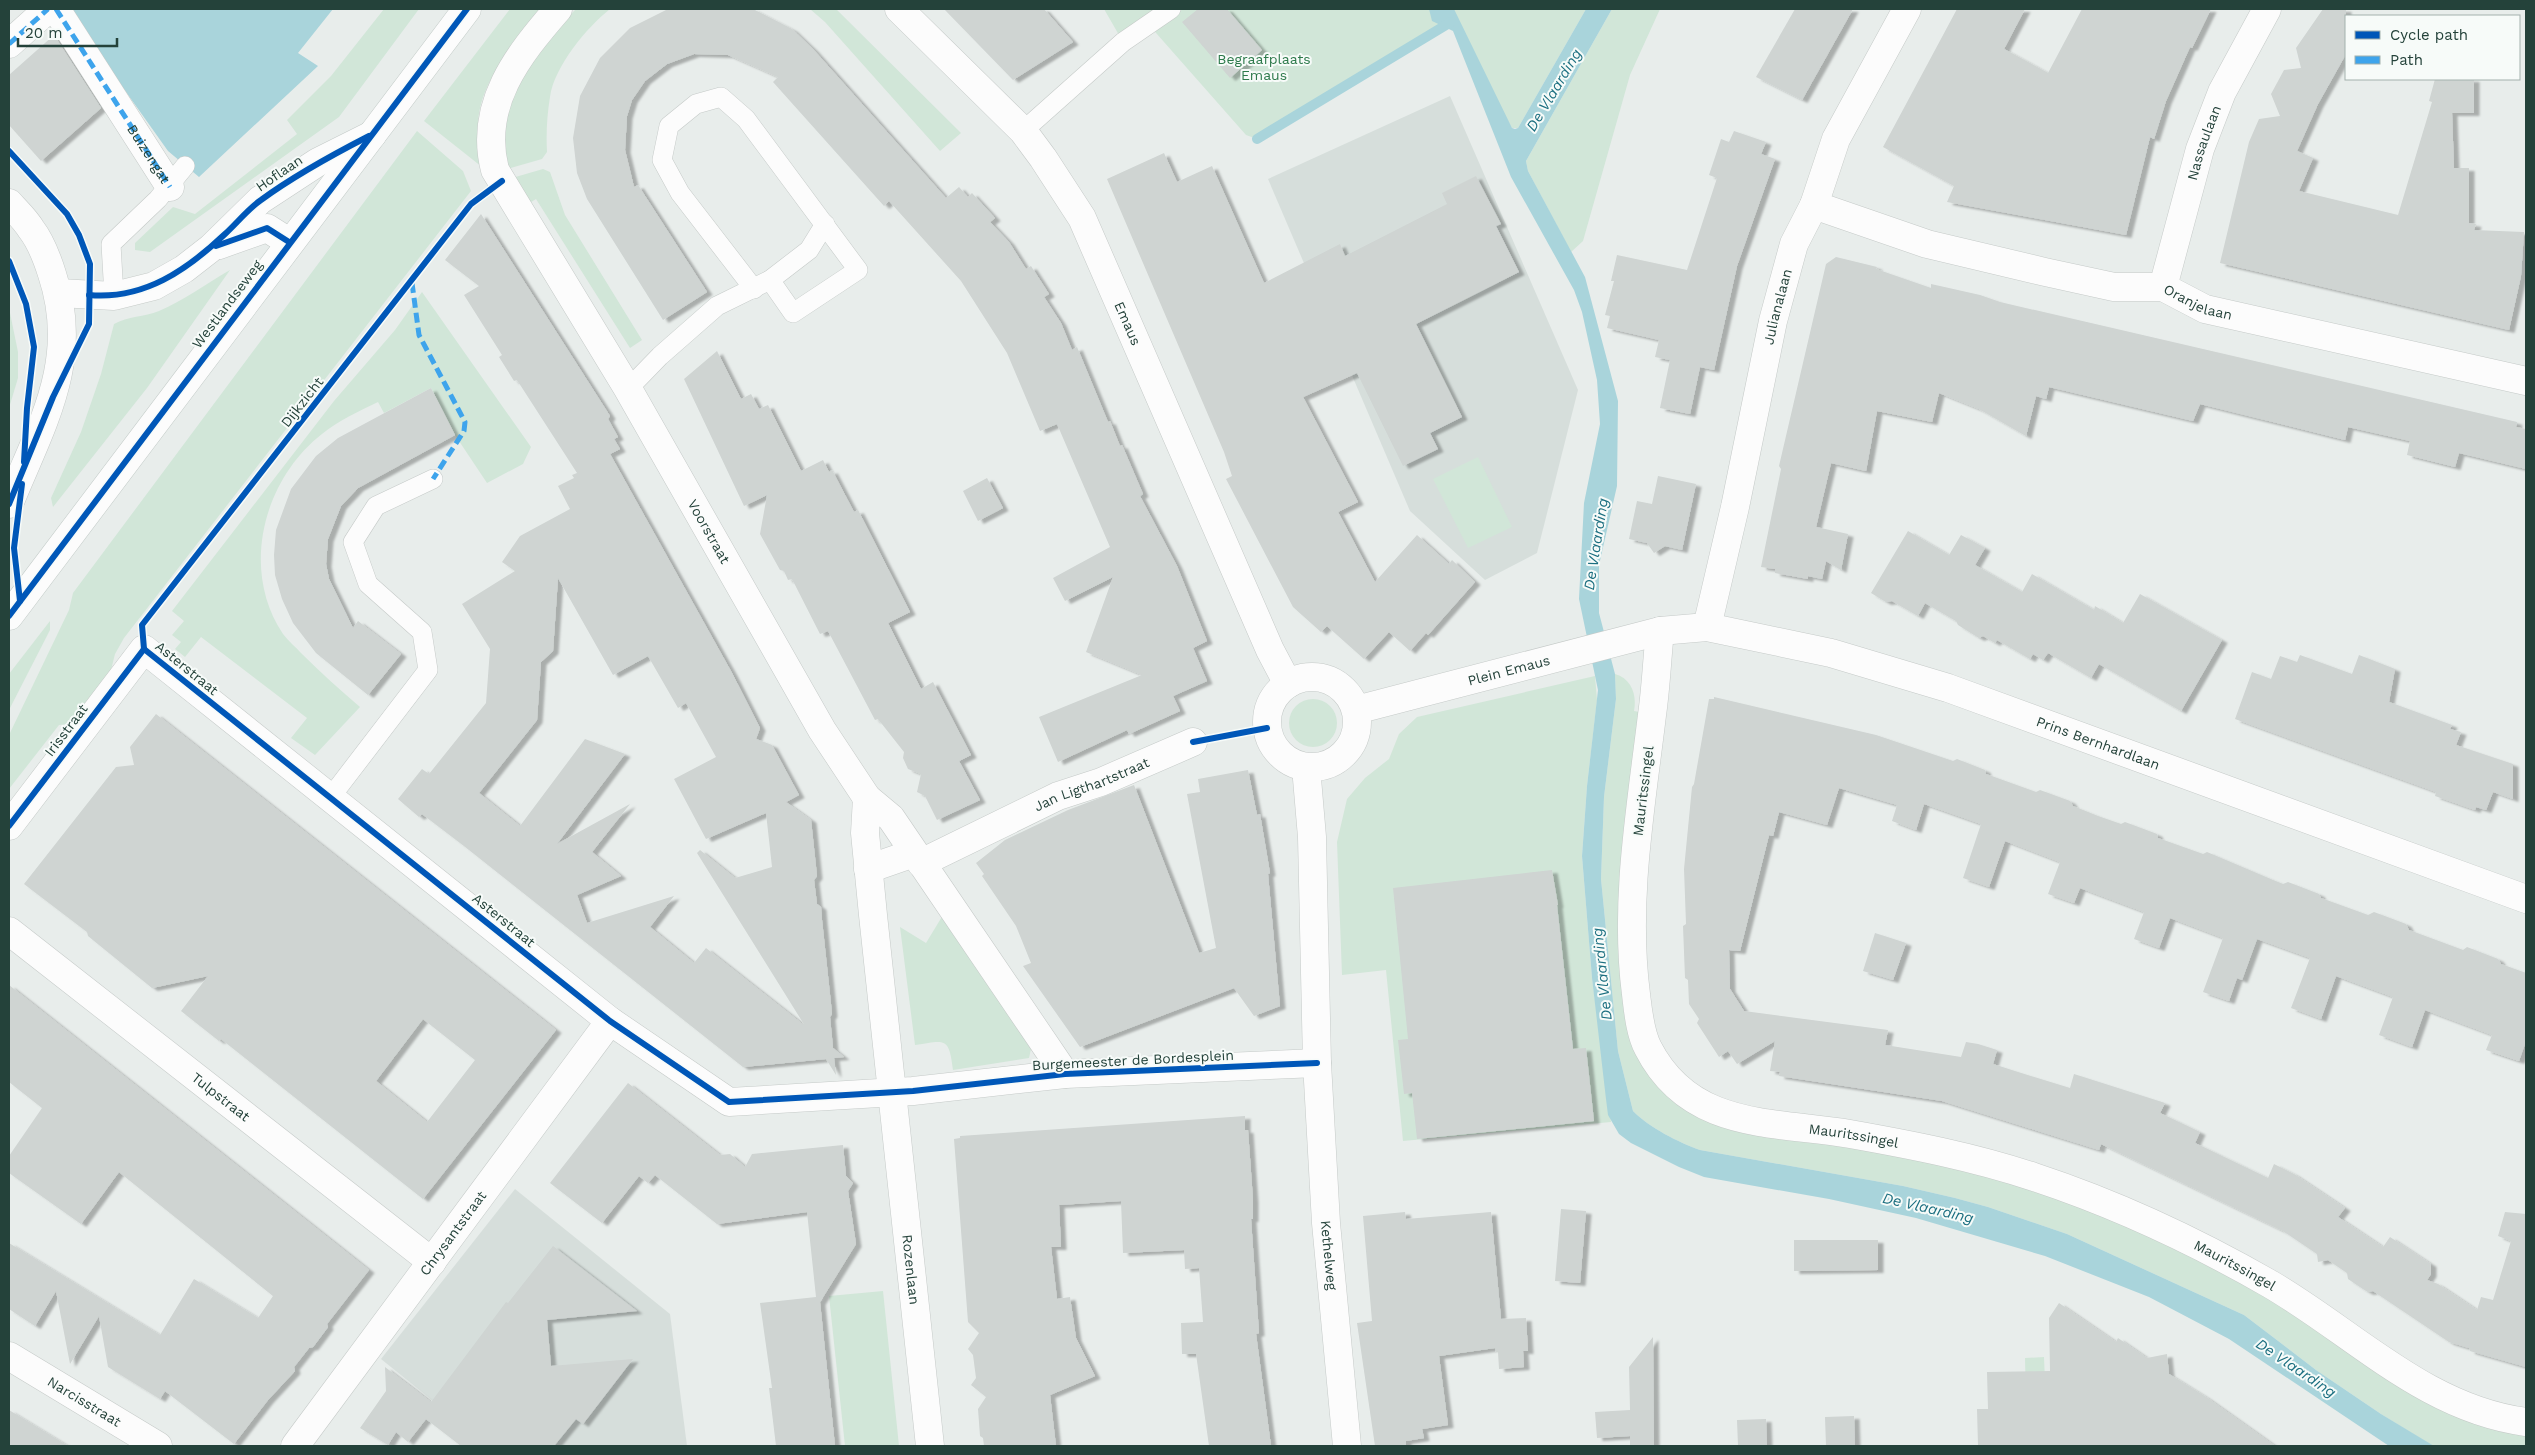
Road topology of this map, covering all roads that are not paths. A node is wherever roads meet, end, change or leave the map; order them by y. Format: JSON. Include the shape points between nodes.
{"nodes":[{"id":1,"x":48,"y":9,"type":"edge"},
{"id":2,"x":56,"y":9,"type":"edge"},
{"id":3,"x":466,"y":9,"type":"edge"},
{"id":4,"x":558,"y":9,"type":"edge"},
{"id":5,"x":899,"y":9,"type":"edge"},
{"id":6,"x":1171,"y":9,"type":"edge"},
{"id":7,"x":1906,"y":9,"type":"edge"},
{"id":8,"x":2267,"y":9,"type":"edge"},
{"id":9,"x":9,"y":44,"type":"edge"},
{"id":10,"x":1023,"y":131,"type":"junction"},
{"id":11,"x":372,"y":135,"type":"junction"},
{"id":12,"x":178,"y":176,"type":"joint"},
{"id":13,"x":9,"y":203,"type":"edge"},
{"id":14,"x":1814,"y":205,"type":"junction"},
{"id":15,"x":825,"y":224,"type":"junction"},
{"id":16,"x":289,"y":242,"type":"junction"},
{"id":17,"x":211,"y":248,"type":"junction"},
{"id":18,"x":762,"y":284,"type":"junction"},
{"id":19,"x":2163,"y":287,"type":"junction"},
{"id":20,"x":59,"y":293,"type":"junction"},
{"id":21,"x":114,"y":296,"type":"junction"},
{"id":22,"x":2526,"y":381,"type":"edge"},
{"id":23,"x":628,"y":389,"type":"junction"},
{"id":24,"x":433,"y":480,"type":"dead end"},
{"id":25,"x":9,"y":504,"type":"edge"},
{"id":26,"x":9,"y":616,"type":"edge"},
{"id":27,"x":1707,"y":627,"type":"junction"},
{"id":28,"x":1660,"y":631,"type":"junction"},
{"id":29,"x":144,"y":649,"type":"joint"},
{"id":30,"x":1288,"y":684,"type":"junction"},
{"id":31,"x":1356,"y":710,"type":"junction"},
{"id":32,"x":1193,"y":742,"type":"dead end"},
{"id":33,"x":1306,"y":767,"type":"junction"},
{"id":34,"x":330,"y":798,"type":"junction"},
{"id":35,"x":867,"y":798,"type":"junction"},
{"id":36,"x":9,"y":826,"type":"edge"},
{"id":37,"x":918,"y":858,"type":"junction"},
{"id":38,"x":868,"y":869,"type":"junction"},
{"id":39,"x":2526,"y":899,"type":"edge"},
{"id":40,"x":9,"y":931,"type":"edge"},
{"id":41,"x":610,"y":1021,"type":"junction"},
{"id":42,"x":1317,"y":1063,"type":"junction"},
{"id":43,"x":1065,"y":1074,"type":"junction"},
{"id":44,"x":890,"y":1093,"type":"junction"},
{"id":45,"x":432,"y":1262,"type":"junction"},
{"id":46,"x":9,"y":1356,"type":"edge"},
{"id":47,"x":2526,"y":1422,"type":"edge"},
{"id":48,"x":158,"y":1446,"type":"edge"},
{"id":49,"x":295,"y":1446,"type":"edge"},
{"id":50,"x":930,"y":1446,"type":"edge"},
{"id":51,"x":1347,"y":1446,"type":"edge"}],
"edges":[{"from":1,"to":9,"type":"street"},
{"from":2,"to":12,"type":"street","name":"Buizengat"},
{"from":3,"to":11,"type":"street","name":"Westlandseweg"},
{"from":4,"to":23,"type":"street","name":"Voorstraat","via":[[501,88],[495,106],[491,152],[495,170]]},
{"from":5,"to":10,"type":"street","name":"Emaus"},
{"from":6,"to":10,"type":"lane","via":[[1123,42]]},
{"from":7,"to":14,"type":"street","name":"Julianalaan","via":[[1836,139]]},
{"from":8,"to":19,"type":"street","name":"Nassaulaan","via":[[2222,92],[2200,149]]},
{"from":10,"to":30,"type":"street","name":"Emaus","via":[[1082,218],[1270,650]]},
{"from":11,"to":16,"type":"street","name":"Westlandseweg"},
{"from":11,"to":17,"type":"street","name":"Hoflaan","via":[[318,162],[260,200]]},
{"from":12,"to":21,"type":"lane","name":"Buizengat","via":[[111,244]]},
{"from":13,"to":20,"type":"street","via":[[32,229]]},
{"from":14,"to":19,"type":"street","name":"Oranjelaan","via":[[1927,244],[2027,268],[2114,287]]},
{"from":14,"to":27,"type":"street","name":"Julianalaan","via":[[1794,244],[1773,321]]},
{"from":15,"to":18,"type":"lane","via":[[808,250]]},
{"from":15,"to":18,"type":"lane","via":[[858,270],[793,313]]},
{"from":15,"to":18,"type":"lane","via":[[746,119],[721,97],[696,104],[669,126],[662,160],[680,194]]},
{"from":16,"to":17,"type":"street","name":"Hoflaan","via":[[267,228]]},
{"from":16,"to":26,"type":"street","name":"Westlandseweg"},
{"from":17,"to":21,"type":"street","name":"Hoflaan","via":[[154,286]]},
{"from":18,"to":23,"type":"lane","via":[[716,306]]},
{"from":19,"to":22,"type":"street","name":"Oranjelaan","via":[[2205,309]]},
{"from":20,"to":21,"type":"street","name":"Hoflaan"},
{"from":20,"to":25,"type":"street","via":[[62,360],[47,413]]},
{"from":23,"to":35,"type":"street","name":"Voorstraat","via":[[822,730]]},
{"from":24,"to":34,"type":"lane","via":[[376,506],[353,542],[368,584],[422,632],[428,670]]},
{"from":27,"to":28,"type":"street","name":"Prins Bernhardlaan"},
{"from":27,"to":39,"type":"street","name":"Prins Bernhardlaan","via":[[1831,653],[1948,688]]},
{"from":28,"to":31,"type":"street","name":"Plein Emaus"},
{"from":28,"to":47,"type":"street","name":"Mauritssingel","via":[[1638,822],[1632,963],[1646,1046],[1684,1095],[1712,1110],[1746,1121],[1919,1147],[2032,1177],[2071,1191],[2170,1231],[2270,1284],[2414,1382],[2446,1399]]},
{"from":29,"to":34,"type":"street","name":"Asterstraat"},
{"from":29,"to":36,"type":"street","name":"Irisstraat"},
{"from":30,"to":31,"type":"street","via":[[1301,678],[1329,680],[1350,697]]},
{"from":30,"to":33,"type":"street","via":[[1272,703],[1267,728],[1271,742],[1280,754],[1292,763]]},
{"from":31,"to":33,"type":"street","via":[[1356,732],[1346,752],[1328,764]]},
{"from":32,"to":37,"type":"street","name":"Jan Ligthartstraat","via":[[1101,782],[1058,796]]},
{"from":33,"to":42,"type":"street","via":[[1312,837]]},
{"from":34,"to":41,"type":"street","name":"Asterstraat"},
{"from":35,"to":37,"type":"street","name":"Voorstraat","via":[[891,818]]},
{"from":35,"to":38,"type":"street","via":[[865,834]]},
{"from":37,"to":38,"type":"street"},
{"from":37,"to":43,"type":"street","name":"Burgemeester de Bordesplein"},
{"from":38,"to":44,"type":"street"},
{"from":40,"to":45,"type":"street","name":"Tulpstraat"},
{"from":41,"to":44,"type":"street","name":"Asterstraat","via":[[729,1102]]},
{"from":41,"to":45,"type":"street","name":"Chrysantstraat"},
{"from":42,"to":43,"type":"street","name":"Burgemeester de Bordesplein"},
{"from":42,"to":51,"type":"street","name":"Kethelweg","via":[[1326,1223]]},
{"from":43,"to":44,"type":"street","name":"Burgemeester de Bordesplein"},
{"from":44,"to":50,"type":"street","name":"Rozenlaan"},
{"from":45,"to":49,"type":"street","name":"Chrysantstraat"},
{"from":46,"to":48,"type":"street","name":"Narcisstraat"}]}
